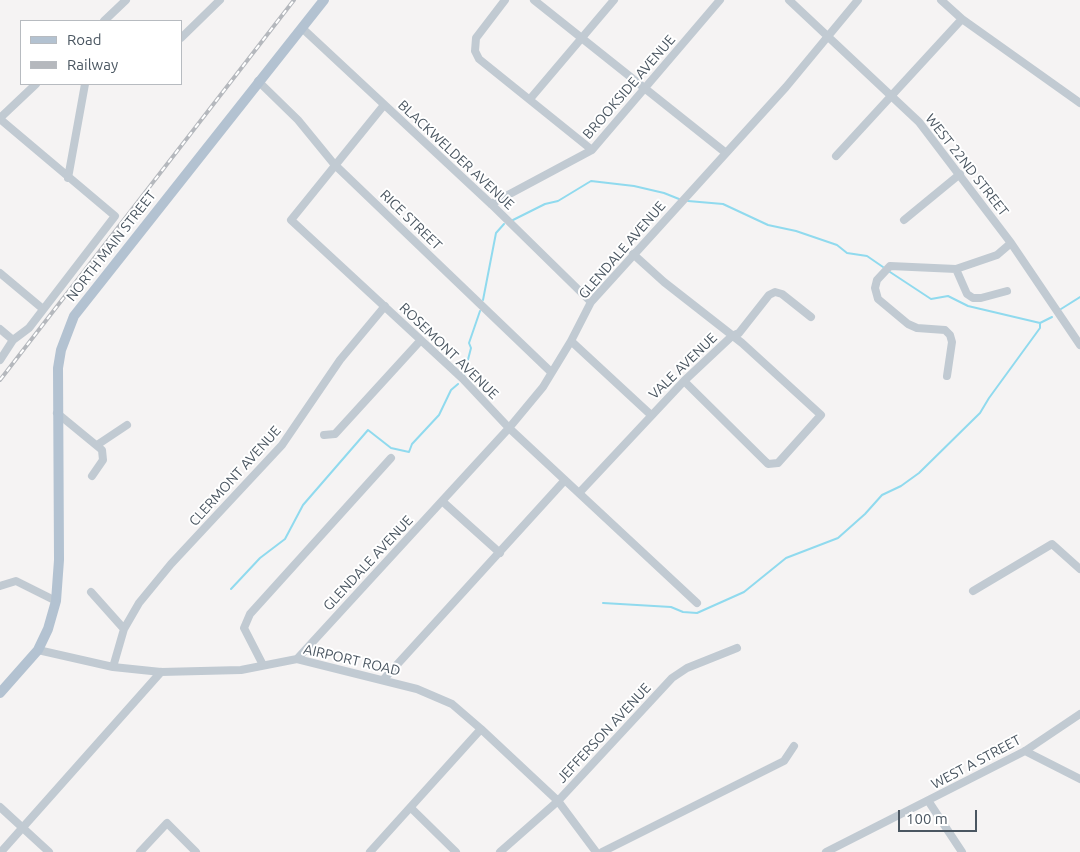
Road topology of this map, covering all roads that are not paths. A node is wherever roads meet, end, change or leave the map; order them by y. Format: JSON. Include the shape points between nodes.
{"nodes":[{"id":1,"x":126,"y":0,"type":"edge"},
{"id":2,"x":221,"y":0,"type":"edge"},
{"id":3,"x":324,"y":0,"type":"edge"},
{"id":4,"x":505,"y":0,"type":"edge"},
{"id":5,"x":534,"y":0,"type":"edge"},
{"id":6,"x":614,"y":0,"type":"edge"},
{"id":7,"x":720,"y":0,"type":"edge"},
{"id":8,"x":789,"y":0,"type":"edge"},
{"id":9,"x":858,"y":0,"type":"edge"},
{"id":10,"x":941,"y":0,"type":"edge"},
{"id":11,"x":107,"y":19,"type":"edge"},
{"id":12,"x":962,"y":19,"type":"junction"},
{"id":13,"x":302,"y":28,"type":"junction"},
{"id":14,"x":828,"y":36,"type":"junction"},
{"id":15,"x":182,"y":37,"type":"edge"},
{"id":16,"x":582,"y":38,"type":"junction"},
{"id":17,"x":258,"y":82,"type":"junction"},
{"id":18,"x":35,"y":85,"type":"edge"},
{"id":19,"x":85,"y":85,"type":"edge"},
{"id":20,"x":646,"y":88,"type":"junction"},
{"id":21,"x":891,"y":96,"type":"junction"},
{"id":22,"x":530,"y":99,"type":"junction"},
{"id":23,"x":1080,"y":103,"type":"edge"},
{"id":24,"x":384,"y":104,"type":"junction"},
{"id":25,"x":0,"y":118,"type":"edge"},
{"id":26,"x":592,"y":150,"type":"junction"},
{"id":27,"x":726,"y":154,"type":"junction"},
{"id":28,"x":836,"y":156,"type":"dead end"},
{"id":29,"x":334,"y":164,"type":"junction"},
{"id":30,"x":960,"y":174,"type":"junction"},
{"id":31,"x":68,"y":178,"type":"junction"},
{"id":32,"x":491,"y":204,"type":"junction"},
{"id":33,"x":904,"y":220,"type":"dead end"},
{"id":34,"x":1011,"y":244,"type":"junction"},
{"id":35,"x":634,"y":254,"type":"junction"},
{"id":36,"x":956,"y":269,"type":"junction"},
{"id":37,"x":0,"y":273,"type":"edge"},
{"id":38,"x":1007,"y":291,"type":"dead end"},
{"id":39,"x":590,"y":302,"type":"junction"},
{"id":40,"x":385,"y":306,"type":"junction"},
{"id":41,"x":43,"y":309,"type":"junction"},
{"id":42,"x":810,"y":317,"type":"dead end"},
{"id":43,"x":0,"y":329,"type":"edge"},
{"id":44,"x":732,"y":336,"type":"junction"},
{"id":45,"x":13,"y":340,"type":"junction"},
{"id":46,"x":420,"y":341,"type":"junction"},
{"id":47,"x":571,"y":341,"type":"junction"},
{"id":48,"x":1080,"y":345,"type":"edge"},
{"id":49,"x":0,"y":360,"type":"edge"},
{"id":50,"x":551,"y":372,"type":"junction"},
{"id":51,"x":947,"y":376,"type":"dead end"},
{"id":52,"x":684,"y":381,"type":"junction"},
{"id":53,"x":57,"y":413,"type":"junction"},
{"id":54,"x":651,"y":415,"type":"junction"},
{"id":55,"x":127,"y":425,"type":"dead end"},
{"id":56,"x":509,"y":428,"type":"junction"},
{"id":57,"x":324,"y":435,"type":"dead end"},
{"id":58,"x":96,"y":445,"type":"junction"},
{"id":59,"x":391,"y":458,"type":"dead end"},
{"id":60,"x":92,"y":476,"type":"dead end"},
{"id":61,"x":565,"y":480,"type":"junction"},
{"id":62,"x":580,"y":492,"type":"junction"},
{"id":63,"x":442,"y":501,"type":"junction"},
{"id":64,"x":500,"y":553,"type":"junction"},
{"id":65,"x":1080,"y":569,"type":"edge"},
{"id":66,"x":0,"y":586,"type":"edge"},
{"id":67,"x":91,"y":592,"type":"dead end"},
{"id":68,"x":973,"y":592,"type":"dead end"},
{"id":69,"x":56,"y":601,"type":"junction"},
{"id":70,"x":697,"y":603,"type":"dead end"},
{"id":71,"x":124,"y":630,"type":"junction"},
{"id":72,"x":737,"y":648,"type":"dead end"},
{"id":73,"x":38,"y":650,"type":"junction"},
{"id":74,"x":297,"y":659,"type":"junction"},
{"id":75,"x":263,"y":665,"type":"junction"},
{"id":76,"x":113,"y":667,"type":"junction"},
{"id":77,"x":162,"y":672,"type":"junction"},
{"id":78,"x":383,"y":680,"type":"junction"},
{"id":79,"x":0,"y":693,"type":"edge"},
{"id":80,"x":1080,"y":714,"type":"edge"},
{"id":81,"x":482,"y":729,"type":"junction"},
{"id":82,"x":794,"y":746,"type":"dead end"},
{"id":83,"x":1025,"y":751,"type":"junction"},
{"id":84,"x":1080,"y":779,"type":"edge"},
{"id":85,"x":558,"y":801,"type":"junction"},
{"id":86,"x":929,"y":802,"type":"junction"},
{"id":87,"x":0,"y":807,"type":"edge"},
{"id":88,"x":410,"y":808,"type":"junction"},
{"id":89,"x":23,"y":828,"type":"junction"},
{"id":90,"x":1,"y":852,"type":"edge"},
{"id":91,"x":49,"y":852,"type":"edge"},
{"id":92,"x":140,"y":852,"type":"edge"},
{"id":93,"x":196,"y":852,"type":"edge"},
{"id":94,"x":370,"y":852,"type":"edge"},
{"id":95,"x":456,"y":852,"type":"edge"},
{"id":96,"x":500,"y":852,"type":"edge"},
{"id":97,"x":596,"y":852,"type":"edge"},
{"id":98,"x":602,"y":852,"type":"edge"},
{"id":99,"x":826,"y":852,"type":"edge"},
{"id":100,"x":962,"y":852,"type":"edge"}],
"edges":[{"from":1,"to":11,"type":"street"},
{"from":2,"to":15,"type":"street"},
{"from":3,"to":13,"type":"main road","name":"NORTH MAIN STREET"},
{"from":4,"to":22,"type":"street","via":[[476,38],[475,51],[479,59]]},
{"from":5,"to":16,"type":"street"},
{"from":6,"to":16,"type":"street"},
{"from":7,"to":20,"type":"street","name":"BROOKSIDE AVENUE"},
{"from":8,"to":14,"type":"street","name":"WEST 22ND STREET"},
{"from":9,"to":14,"type":"street","name":"GLENDALE AVENUE"},
{"from":10,"to":12,"type":"street"},
{"from":12,"to":21,"type":"street"},
{"from":12,"to":23,"type":"street"},
{"from":13,"to":17,"type":"main road","name":"NORTH MAIN STREET"},
{"from":13,"to":24,"type":"street","name":"BLACKWELDER AVENUE"},
{"from":14,"to":21,"type":"street","name":"WEST 22ND STREET"},
{"from":14,"to":27,"type":"street","name":"GLENDALE AVENUE"},
{"from":16,"to":20,"type":"street"},
{"from":16,"to":22,"type":"street"},
{"from":17,"to":29,"type":"street","name":"RICE STREET","via":[[298,120]]},
{"from":17,"to":53,"type":"main road","name":"NORTH MAIN STREET","via":[[74,316],[61,350]]},
{"from":18,"to":25,"type":"street"},
{"from":19,"to":31,"type":"street"},
{"from":20,"to":26,"type":"street","name":"BROOKSIDE AVENUE"},
{"from":20,"to":27,"type":"street"},
{"from":21,"to":28,"type":"street"},
{"from":21,"to":30,"type":"street","name":"WEST 22ND STREET","via":[[919,122]]},
{"from":22,"to":26,"type":"street"},
{"from":24,"to":29,"type":"street","name":"ROSEMONT AVENUE"},
{"from":24,"to":32,"type":"street","name":"BLACKWELDER AVENUE"},
{"from":25,"to":31,"type":"street"},
{"from":26,"to":32,"type":"street","name":"BROOKSIDE AVENUE"},
{"from":27,"to":35,"type":"street","name":"GLENDALE AVENUE"},
{"from":29,"to":40,"type":"street","name":"ROSEMONT AVENUE","via":[[291,220]]},
{"from":29,"to":50,"type":"street","name":"RICE STREET"},
{"from":30,"to":33,"type":"street"},
{"from":30,"to":34,"type":"street","name":"WEST 22ND STREET"},
{"from":31,"to":41,"type":"street","via":[[115,216]]},
{"from":32,"to":39,"type":"street","name":"BLACKWELDER AVENUE"},
{"from":34,"to":36,"type":"street","via":[[996,254]]},
{"from":34,"to":48,"type":"street","name":"WEST 22ND STREET"},
{"from":35,"to":39,"type":"street","name":"GLENDALE AVENUE"},
{"from":35,"to":44,"type":"street"},
{"from":36,"to":38,"type":"street","via":[[967,294],[973,298]]},
{"from":36,"to":51,"type":"street","via":[[890,266],[877,280],[875,288],[878,299],[908,324],[917,328],[946,330],[952,342]]},
{"from":37,"to":41,"type":"street"},
{"from":39,"to":47,"type":"street","name":"GLENDALE AVENUE"},
{"from":40,"to":46,"type":"street","name":"ROSEMONT AVENUE"},
{"from":40,"to":71,"type":"street","name":"CLERMONT AVENUE","via":[[340,360],[282,445],[148,592]]},
{"from":41,"to":45,"type":"street"},
{"from":42,"to":44,"type":"street","name":"VALE AVENUE","via":[[775,292],[769,295],[739,333]]},
{"from":43,"to":45,"type":"street"},
{"from":44,"to":52,"type":"street","name":"VALE AVENUE"},
{"from":44,"to":52,"type":"street","via":[[821,415],[778,464],[768,464]]},
{"from":45,"to":49,"type":"street"},
{"from":46,"to":56,"type":"street","name":"ROSEMONT AVENUE","via":[[463,379]]},
{"from":46,"to":57,"type":"street","via":[[335,434]]},
{"from":47,"to":50,"type":"street","name":"GLENDALE AVENUE"},
{"from":47,"to":54,"type":"street"},
{"from":50,"to":56,"type":"street","name":"GLENDALE AVENUE","via":[[543,387]]},
{"from":52,"to":54,"type":"street","name":"VALE AVENUE"},
{"from":53,"to":58,"type":"street"},
{"from":53,"to":69,"type":"main road","name":"NORTH MAIN STREET","via":[[59,560]]},
{"from":54,"to":62,"type":"street","name":"VALE AVENUE"},
{"from":55,"to":58,"type":"street"},
{"from":56,"to":61,"type":"street","name":"ROSEMONT AVENUE"},
{"from":56,"to":63,"type":"street","name":"GLENDALE AVENUE"},
{"from":58,"to":60,"type":"street","via":[[104,455]]},
{"from":59,"to":75,"type":"street","via":[[250,614],[244,628]]},
{"from":61,"to":62,"type":"street","name":"ROSEMONT AVENUE"},
{"from":61,"to":64,"type":"street"},
{"from":62,"to":70,"type":"street","name":"ROSEMONT AVENUE"},
{"from":63,"to":64,"type":"street"},
{"from":63,"to":74,"type":"street","name":"GLENDALE AVENUE"},
{"from":64,"to":78,"type":"street"},
{"from":65,"to":68,"type":"street","via":[[1052,544]]},
{"from":66,"to":69,"type":"street","via":[[16,581]]},
{"from":67,"to":71,"type":"street"},
{"from":69,"to":73,"type":"main road","name":"NORTH MAIN STREET"},
{"from":71,"to":76,"type":"street","name":"CLERMONT AVENUE"},
{"from":72,"to":85,"type":"street","name":"JEFFERSON AVENUE","via":[[687,668],[672,678]]},
{"from":73,"to":76,"type":"street","name":"AIRPORT ROAD"},
{"from":73,"to":79,"type":"main road","name":"NORTH MAIN STREET"},
{"from":74,"to":75,"type":"street","name":"AIRPORT ROAD"},
{"from":74,"to":78,"type":"street","name":"AIRPORT ROAD"},
{"from":75,"to":77,"type":"street","name":"AIRPORT ROAD","via":[[241,670]]},
{"from":76,"to":77,"type":"street","name":"AIRPORT ROAD"},
{"from":77,"to":89,"type":"street"},
{"from":78,"to":81,"type":"street","name":"AIRPORT ROAD","via":[[417,689],[452,704]]},
{"from":80,"to":83,"type":"street","name":"WEST A STREET"},
{"from":81,"to":85,"type":"street","name":"AIRPORT ROAD"},
{"from":81,"to":88,"type":"street"},
{"from":82,"to":98,"type":"street","via":[[784,761]]},
{"from":83,"to":84,"type":"street"},
{"from":83,"to":86,"type":"street","name":"WEST A STREET"},
{"from":85,"to":96,"type":"street","name":"JEFFERSON AVENUE"},
{"from":85,"to":97,"type":"street","name":"AIRPORT ROAD"},
{"from":86,"to":99,"type":"street","name":"WEST A STREET"},
{"from":86,"to":100,"type":"street"},
{"from":87,"to":89,"type":"street"},
{"from":88,"to":94,"type":"street"},
{"from":88,"to":95,"type":"street"},
{"from":89,"to":90,"type":"street"},
{"from":89,"to":91,"type":"street"},
{"from":92,"to":93,"type":"street","via":[[167,823]]}]}
